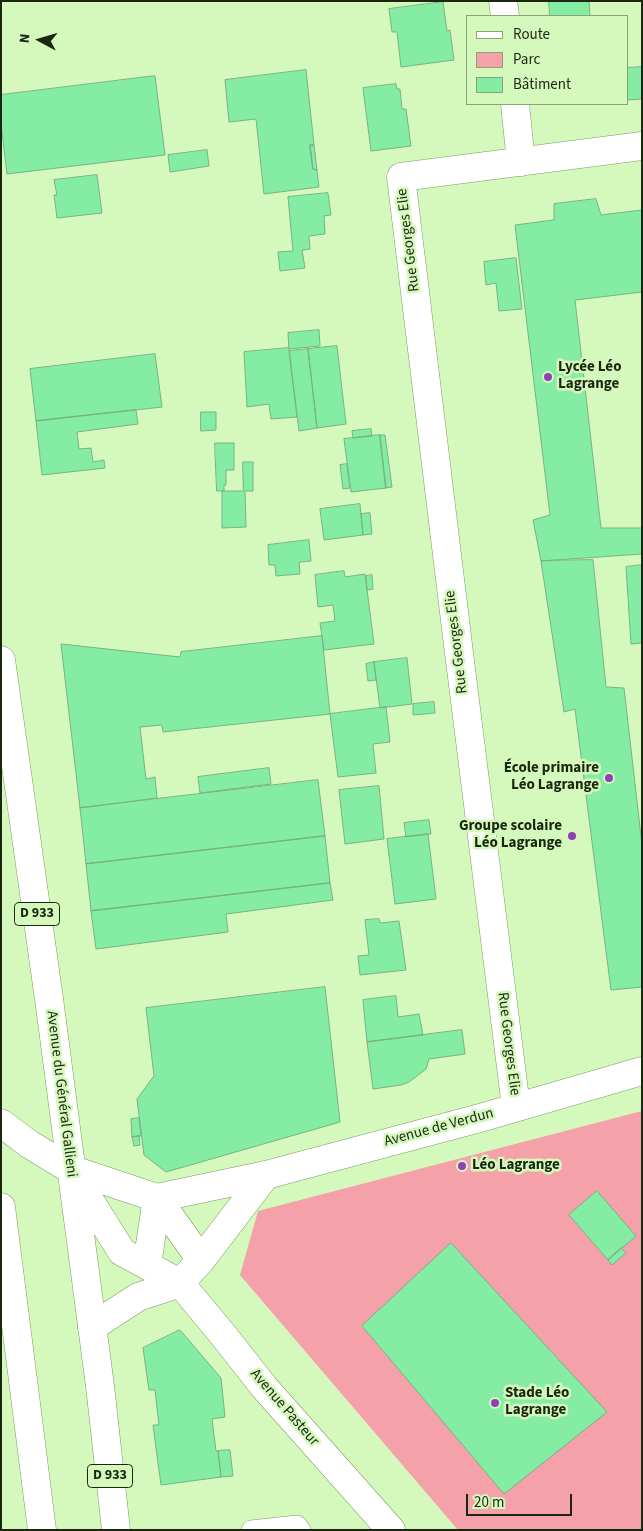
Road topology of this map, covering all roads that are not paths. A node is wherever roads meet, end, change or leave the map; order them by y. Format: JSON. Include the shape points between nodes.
{"nodes":[{"id":1,"x":503,"y":1,"type":"edge"},
{"id":2,"x":505,"y":15,"type":"edge"},
{"id":3,"x":515,"y":105,"type":"edge"},
{"id":4,"x":642,"y":146,"type":"edge"},
{"id":5,"x":521,"y":162,"type":"junction"},
{"id":6,"x":1,"y":660,"type":"edge"},
{"id":7,"x":642,"y":1071,"type":"edge"},
{"id":8,"x":516,"y":1107,"type":"junction"},
{"id":9,"x":1,"y":1123,"type":"edge"},
{"id":10,"x":70,"y":1169,"type":"junction"},
{"id":11,"x":266,"y":1176,"type":"junction"},
{"id":12,"x":157,"y":1198,"type":"junction"},
{"id":13,"x":1,"y":1207,"type":"edge"},
{"id":14,"x":201,"y":1260,"type":"junction"},
{"id":15,"x":147,"y":1265,"type":"junction"},
{"id":16,"x":180,"y":1283,"type":"junction"},
{"id":17,"x":92,"y":1327,"type":"junction"},
{"id":18,"x":10,"y":1354,"type":"edge"},
{"id":19,"x":42,"y":1530,"type":"edge"},
{"id":20,"x":116,"y":1530,"type":"edge"},
{"id":21,"x":250,"y":1530,"type":"edge"},
{"id":22,"x":301,"y":1530,"type":"edge"},
{"id":23,"x":392,"y":1530,"type":"edge"}],
"edges":[{"from":1,"to":2,"type":"street"},
{"from":3,"to":5,"type":"street"},
{"from":4,"to":5,"type":"street"},
{"from":5,"to":8,"type":"street","name":"Rue Georges Elie","via":[[402,177]]},
{"from":6,"to":10,"type":"street","name":"Avenue du Général Gallieni","number":"D 933"},
{"from":7,"to":8,"type":"street","name":"Avenue de Verdun"},
{"from":8,"to":11,"type":"street","name":"Avenue de Verdun"},
{"from":9,"to":10,"type":"street"},
{"from":10,"to":12,"type":"street"},
{"from":10,"to":15,"type":"street","name":"Avenue Pasteur","via":[[122,1252]]},
{"from":10,"to":17,"type":"street","name":"Avenue du Général Gallieni","number":"D 933"},
{"from":11,"to":12,"type":"street","name":"Avenue de Verdun"},
{"from":11,"to":14,"type":"street"},
{"from":12,"to":14,"type":"street"},
{"from":12,"to":15,"type":"street"},
{"from":13,"to":18,"type":"street"},
{"from":14,"to":16,"type":"street"},
{"from":15,"to":16,"type":"street","name":"Avenue Pasteur"},
{"from":16,"to":17,"type":"street","via":[[138,1297]]},
{"from":16,"to":23,"type":"street","name":"Avenue Pasteur","via":[[264,1387]]},
{"from":17,"to":20,"type":"street","name":"Avenue du Général Gallieni","number":"D 933"},
{"from":18,"to":19,"type":"street"},
{"from":21,"to":22,"type":"lane","via":[[297,1525]]}]}
